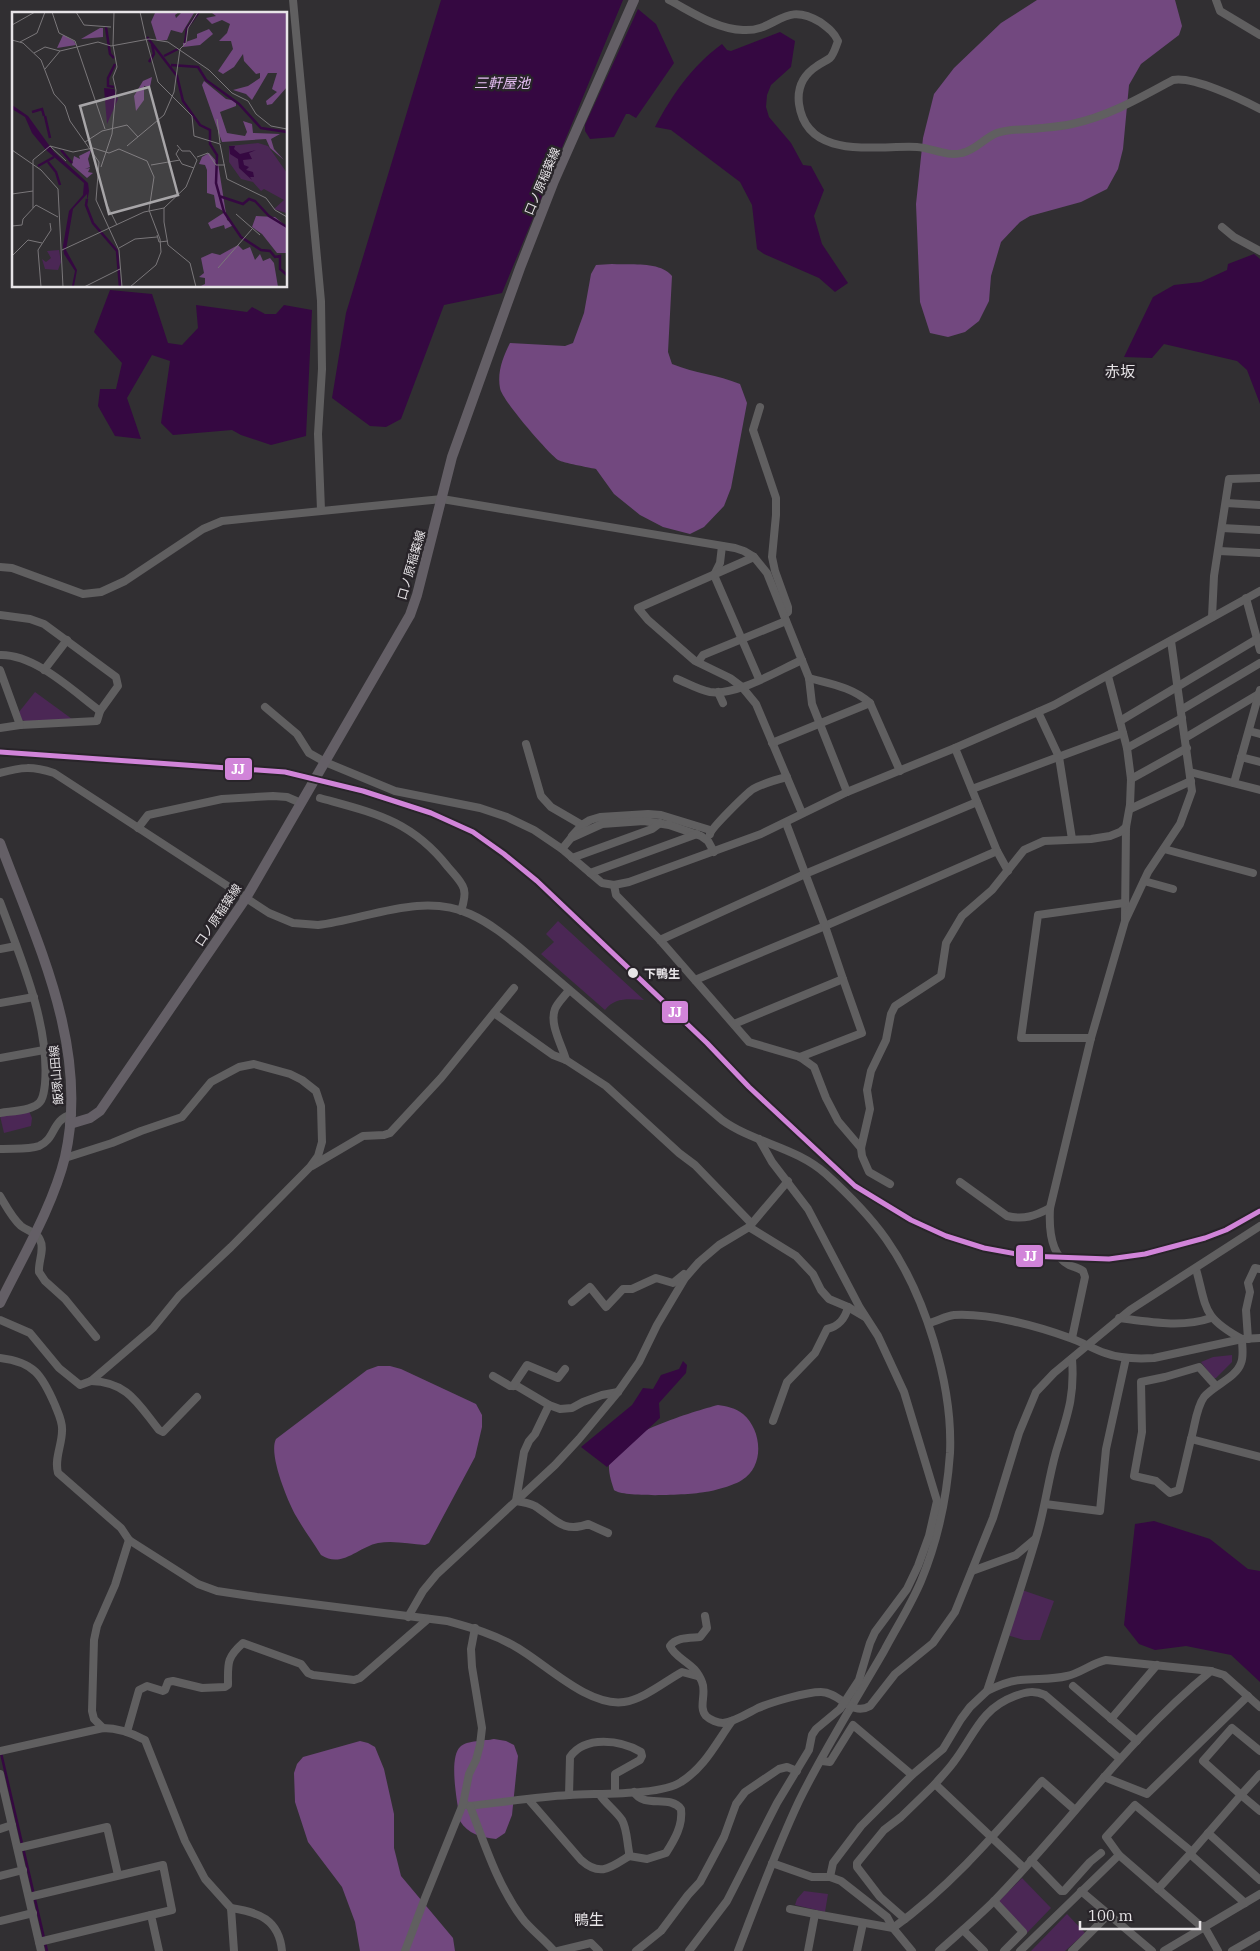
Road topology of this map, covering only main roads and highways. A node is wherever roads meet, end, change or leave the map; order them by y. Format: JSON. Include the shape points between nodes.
{"nodes":[{"id":1,"x":634,"y":0,"type":"edge"},
{"id":2,"x":0,"y":843,"type":"edge"},
{"id":3,"x":71,"y":1119,"type":"junction"},
{"id":4,"x":1,"y":1297,"type":"edge"}],
"edges":[{"from":1,"to":3,"type":"main road","name":"口ノ原稲築線","via":[[554,181],[520,268],[452,457],[410,615],[245,899],[100,1111],[90,1118]]},
{"from":2,"to":3,"type":"main road","name":"飯塚山田線","via":[[56,993],[69,1060]]},
{"from":3,"to":4,"type":"main road","name":"飯塚山田線","via":[[64,1158],[46,1209]]}]}
